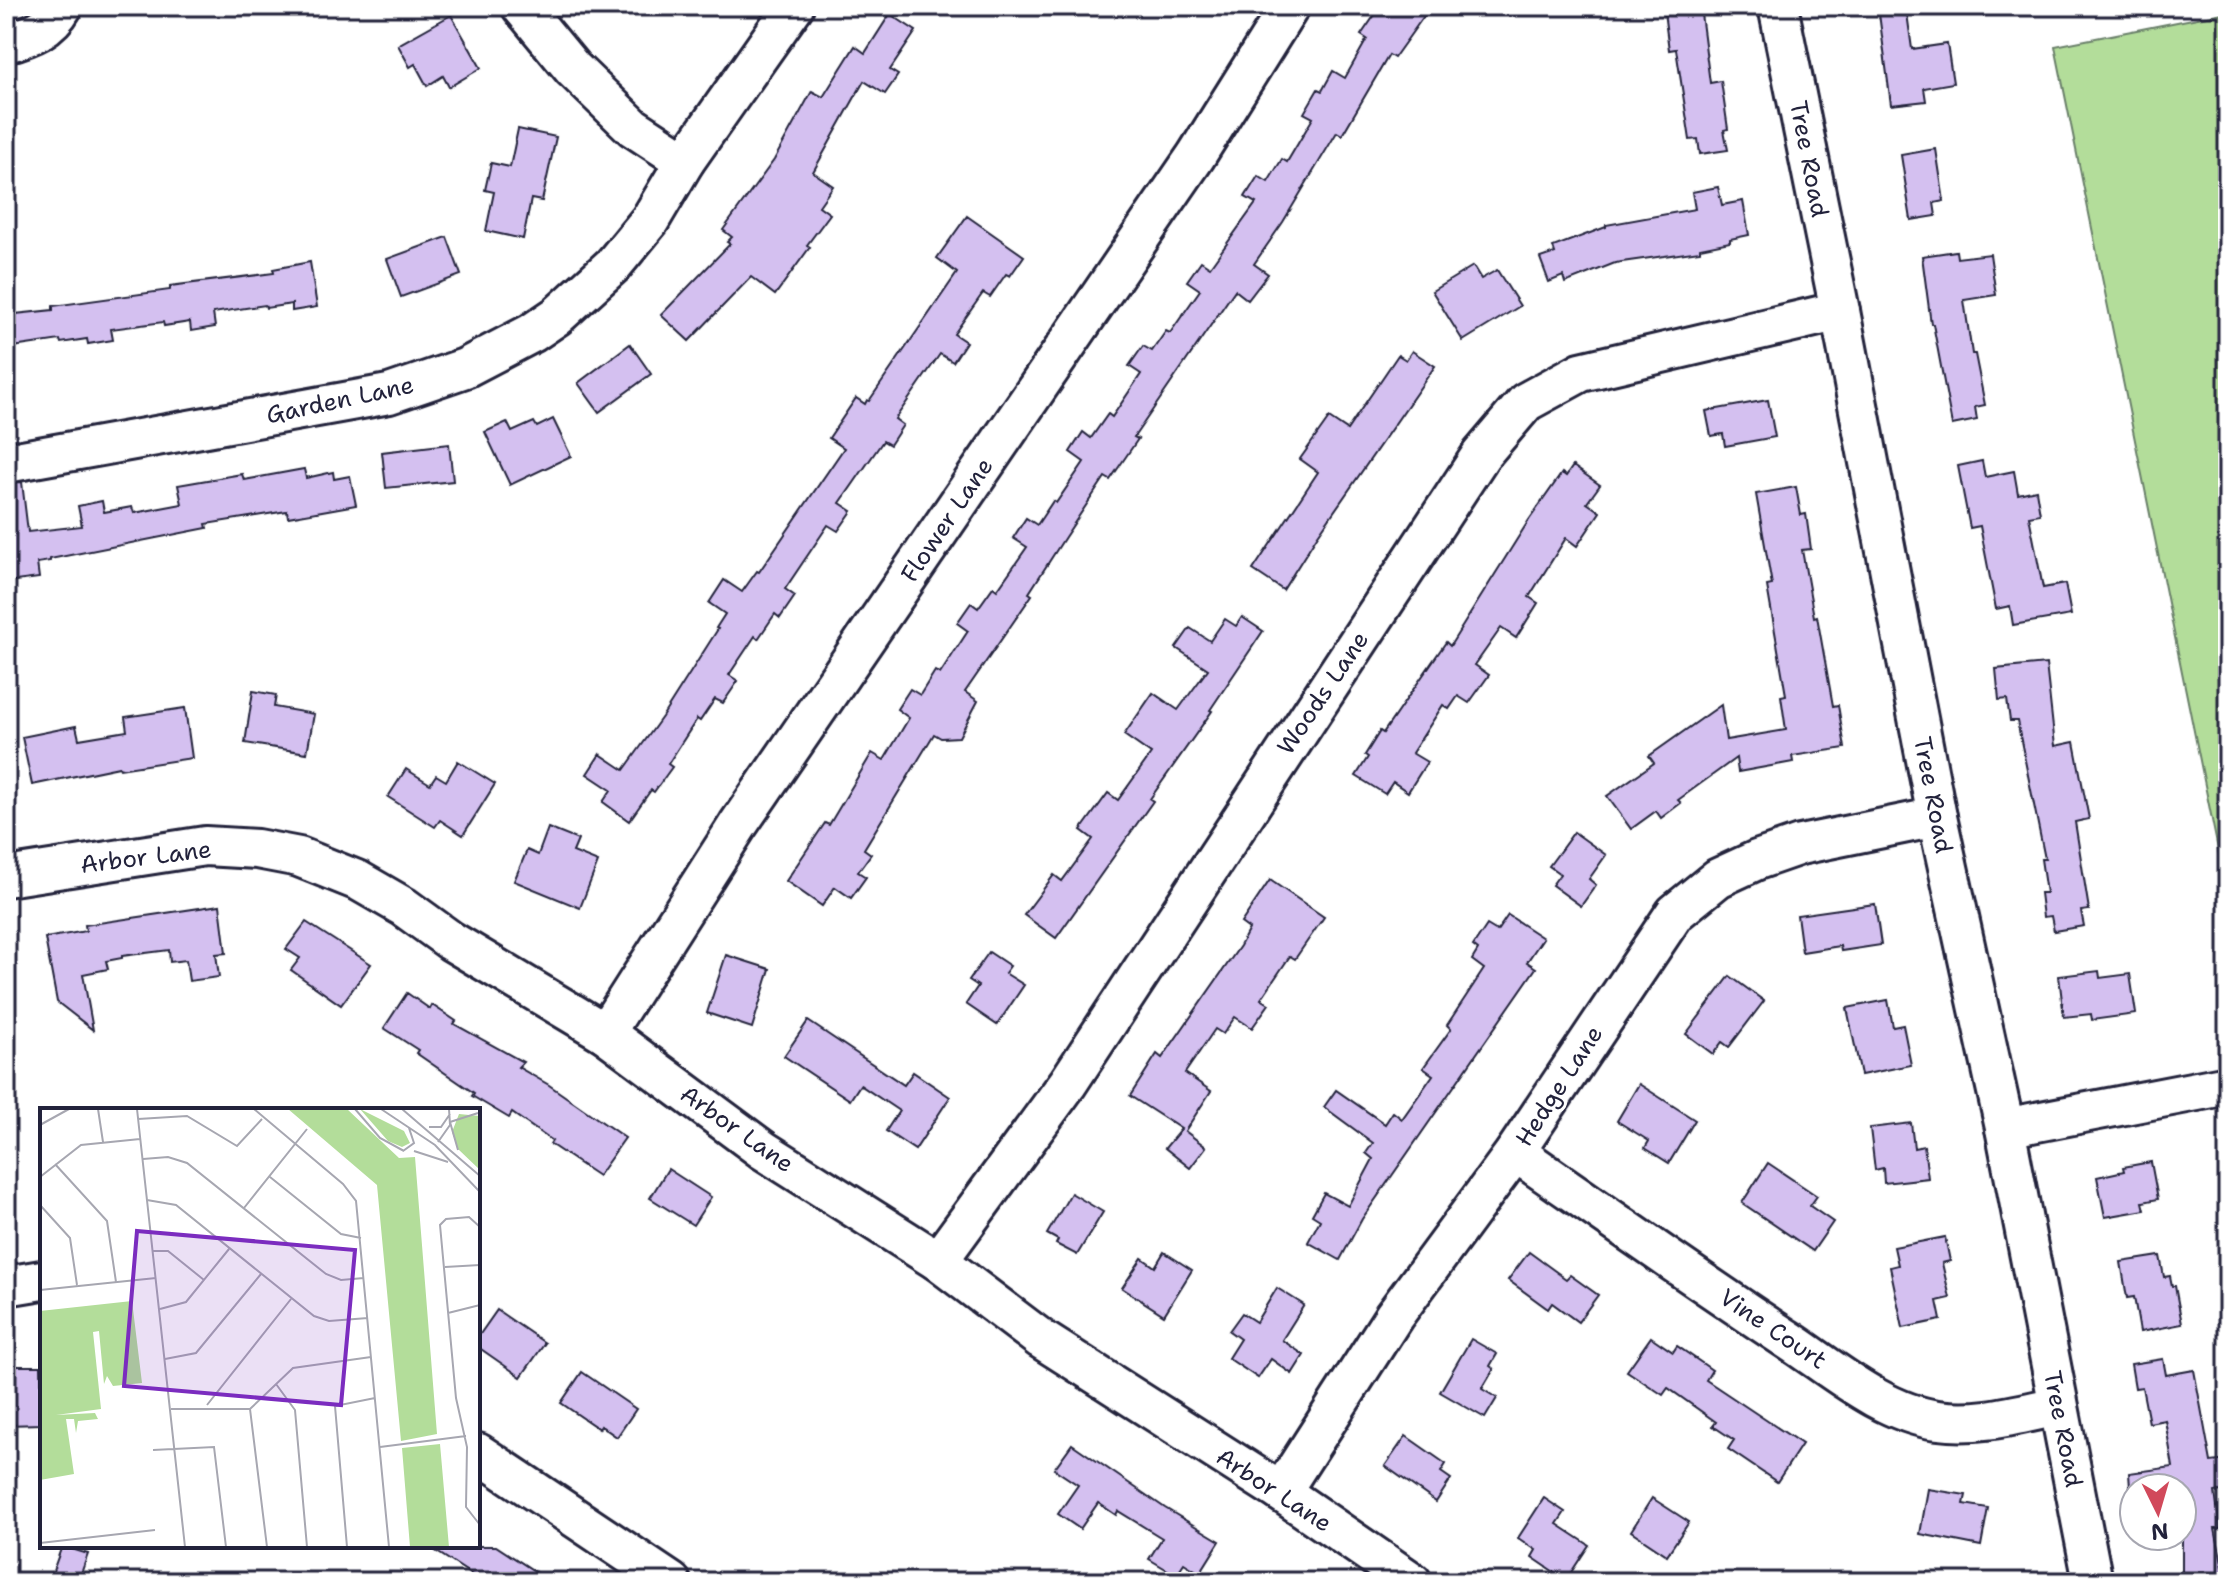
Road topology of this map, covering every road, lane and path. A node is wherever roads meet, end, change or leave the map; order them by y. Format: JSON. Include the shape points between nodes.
{"nodes":[{"id":1,"x":63,"y":6,"type":"edge"},
{"id":2,"x":521,"y":6,"type":"edge"},
{"id":3,"x":794,"y":6,"type":"edge"},
{"id":4,"x":1290,"y":6,"type":"edge"},
{"id":5,"x":1778,"y":6,"type":"edge"},
{"id":6,"x":6,"y":43,"type":"edge"},
{"id":7,"x":685,"y":161,"type":"junction"},
{"id":8,"x":1840,"y":311,"type":"junction"},
{"id":9,"x":6,"y":463,"type":"edge"},
{"id":10,"x":1937,"y":817,"type":"junction"},
{"id":11,"x":6,"y":877,"type":"edge"},
{"id":12,"x":605,"y":1033,"type":"junction"},
{"id":13,"x":2228,"y":1085,"type":"edge"},
{"id":14,"x":2005,"y":1128,"type":"junction"},
{"id":15,"x":1515,"y":1152,"type":"junction"},
{"id":16,"x":938,"y":1261,"type":"junction"},
{"id":17,"x":40,"y":1280,"type":"edge"},
{"id":18,"x":6,"y":1286,"type":"edge"},
{"id":19,"x":2058,"y":1406,"type":"junction"},
{"id":20,"x":480,"y":1454,"type":"edge"},
{"id":21,"x":1281,"y":1492,"type":"junction"},
{"id":22,"x":671,"y":1582,"type":"edge"},
{"id":23,"x":1412,"y":1582,"type":"edge"},
{"id":24,"x":2093,"y":1582,"type":"edge"}],
"edges":[{"from":1,"to":6,"type":"street","via":[[46,28]]},
{"from":2,"to":7,"type":"street","via":[[573,69],[633,127]]},
{"from":3,"to":7,"type":"street","name":"Garden Lane"},
{"from":4,"to":12,"type":"street","name":"Flower Lane","via":[[1196,156],[747,812]]},
{"from":5,"to":8,"type":"street","name":"Tree Road"},
{"from":7,"to":9,"type":"street","name":"Garden Lane","via":[[650,220],[613,265],[557,316],[465,368],[389,394]]},
{"from":8,"to":10,"type":"street","name":"Tree Road"},
{"from":8,"to":16,"type":"street","name":"Woods Lane","via":[[1581,372],[1526,402],[1481,455],[1068,1083]]},
{"from":10,"to":14,"type":"street","name":"Tree Road"},
{"from":10,"to":15,"type":"street","name":"Hedge Lane","via":[[1800,845],[1718,878],[1675,913]]},
{"from":11,"to":12,"type":"street","name":"Arbor Lane","via":[[205,846],[299,857],[382,894]]},
{"from":12,"to":16,"type":"street","name":"Arbor Lane","via":[[763,1150]]},
{"from":13,"to":14,"type":"street"},
{"from":14,"to":19,"type":"street","name":"Tree Road"},
{"from":15,"to":19,"type":"street","name":"Vine Court","via":[[1738,1307],[1904,1412],[1964,1422]]},
{"from":15,"to":21,"type":"street","name":"Hedge Lane","via":[[1394,1316]]},
{"from":16,"to":21,"type":"street","name":"Arbor Lane","via":[[1041,1339]]},
{"from":17,"to":18,"type":"street"},
{"from":19,"to":24,"type":"street","name":"Tree Road"},
{"from":20,"to":22,"type":"street"},
{"from":21,"to":23,"type":"street","name":"Arbor Lane"}]}
